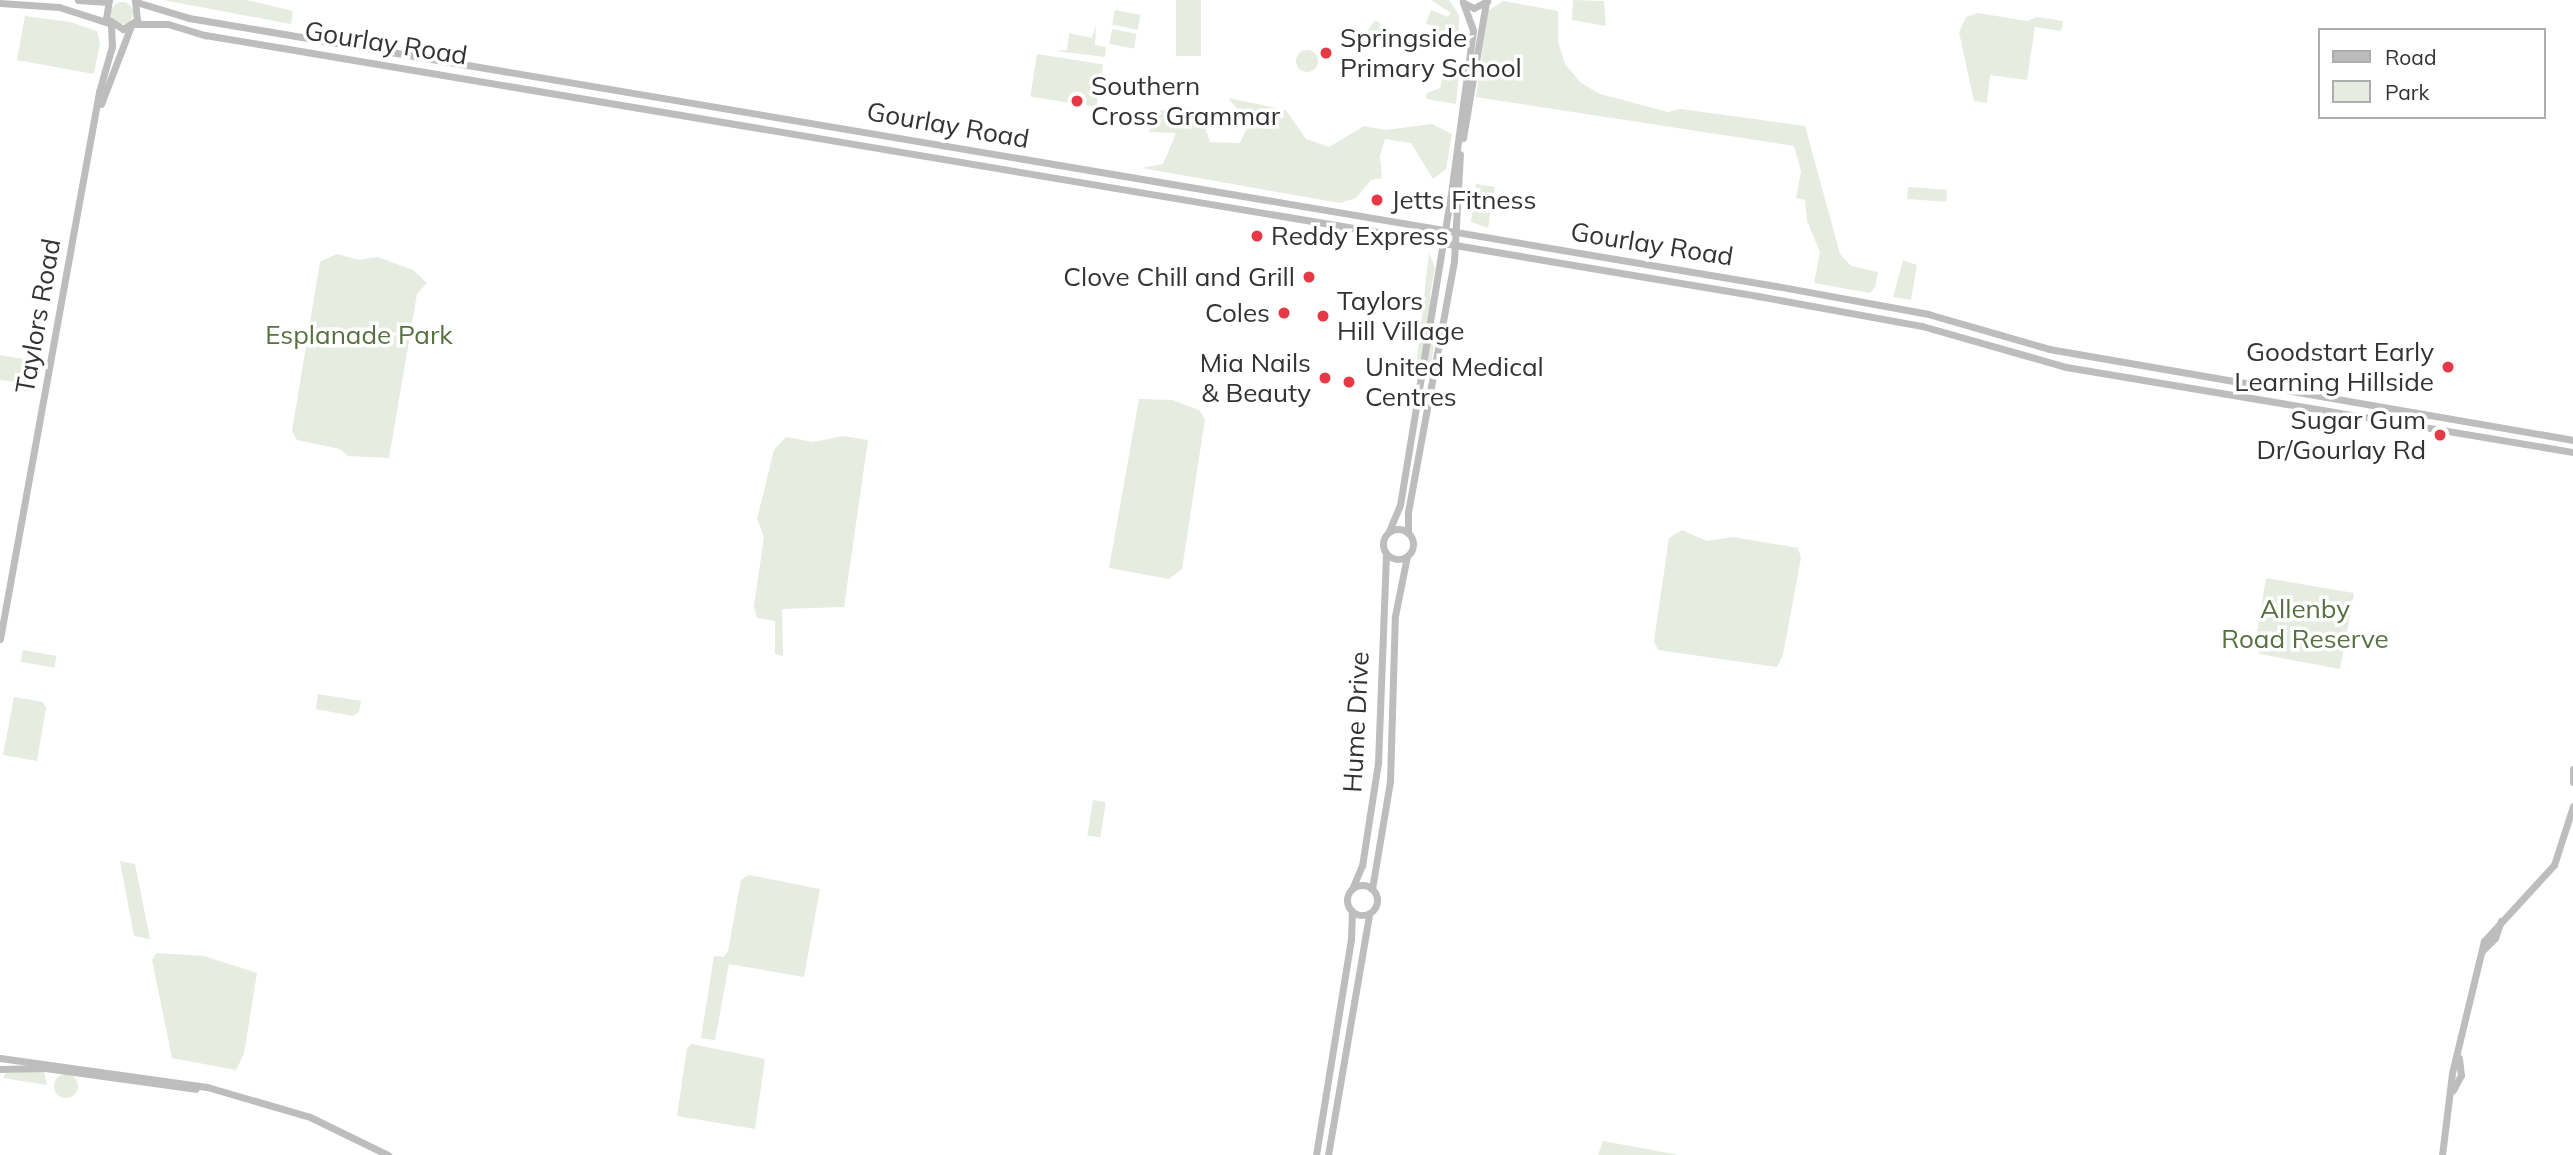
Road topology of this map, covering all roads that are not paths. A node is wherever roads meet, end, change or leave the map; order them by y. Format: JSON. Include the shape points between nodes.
{"nodes":[{"id":1,"x":78,"y":0,"type":"edge"},
{"id":2,"x":108,"y":1,"type":"edge"},
{"id":3,"x":136,"y":1,"type":"edge"},
{"id":4,"x":1462,"y":1,"type":"edge"},
{"id":5,"x":1486,"y":1,"type":"edge"},
{"id":6,"x":0,"y":3,"type":"edge"},
{"id":7,"x":110,"y":24,"type":"junction"},
{"id":8,"x":133,"y":25,"type":"junction"},
{"id":9,"x":95,"y":124,"type":"junction"},
{"id":10,"x":1005,"y":156,"type":"junction"},
{"id":11,"x":1003,"y":169,"type":"junction"},
{"id":12,"x":1445,"y":232,"type":"junction"},
{"id":13,"x":1458,"y":233,"type":"junction"},
{"id":14,"x":1444,"y":244,"type":"junction"},
{"id":15,"x":1457,"y":246,"type":"junction"},
{"id":16,"x":1755,"y":282,"type":"junction"},
{"id":17,"x":1753,"y":295,"type":"junction"},
{"id":18,"x":1883,"y":306,"type":"junction"},
{"id":19,"x":1880,"y":318,"type":"junction"},
{"id":20,"x":2166,"y":369,"type":"junction"},
{"id":21,"x":2163,"y":383,"type":"junction"},
{"id":22,"x":2573,"y":440,"type":"edge"},
{"id":23,"x":2573,"y":452,"type":"edge"},
{"id":24,"x":1389,"y":531,"type":"junction"},
{"id":25,"x":1408,"y":533,"type":"junction"},
{"id":26,"x":1386,"y":554,"type":"junction"},
{"id":27,"x":1407,"y":556,"type":"junction"},
{"id":28,"x":0,"y":639,"type":"edge"},
{"id":29,"x":2573,"y":769,"type":"edge"},
{"id":30,"x":2573,"y":782,"type":"edge"},
{"id":31,"x":2573,"y":806,"type":"edge"},
{"id":32,"x":1352,"y":889,"type":"junction"},
{"id":33,"x":1372,"y":889,"type":"junction"},
{"id":34,"x":1352,"y":911,"type":"junction"},
{"id":35,"x":1369,"y":914,"type":"junction"},
{"id":36,"x":0,"y":1058,"type":"edge"},
{"id":37,"x":53,"y":1066,"type":"junction"},
{"id":38,"x":0,"y":1069,"type":"edge"},
{"id":39,"x":388,"y":1155,"type":"edge"},
{"id":40,"x":1316,"y":1155,"type":"edge"},
{"id":41,"x":1328,"y":1155,"type":"edge"},
{"id":42,"x":2442,"y":1155,"type":"edge"}],
"edges":[{"from":1,"to":2,"type":"main road"},
{"from":2,"to":7,"type":"main road","name":"Taylors Road","via":[[104,13]]},
{"from":3,"to":8,"type":"main road","name":"Taylors Road","via":[[139,11]]},
{"from":3,"to":10,"type":"main road","name":"Gourlay Road","via":[[189,18]]},
{"from":4,"to":5,"type":"main road","via":[[1474,8]]},
{"from":4,"to":12,"type":"main road","via":[[1471,16],[1473,34]]},
{"from":5,"to":13,"type":"main road","via":[[1461,149]]},
{"from":6,"to":7,"type":"main road","name":"Gourlay Road","via":[[59,7]]},
{"from":7,"to":8,"type":"main road","name":"Gourlay Road"},
{"from":7,"to":9,"type":"main road","name":"Taylors Road","via":[[112,46]]},
{"from":8,"to":9,"type":"main road","name":"Taylors Road"},
{"from":8,"to":11,"type":"main road","name":"Gourlay Road","via":[[168,24],[205,35]]},
{"from":9,"to":28,"type":"main road","name":"Taylors Road"},
{"from":10,"to":11,"type":"main road"},
{"from":10,"to":12,"type":"main road","name":"Gourlay Road"},
{"from":11,"to":14,"type":"main road","name":"Gourlay Road"},
{"from":12,"to":13,"type":"main road","name":"Gourlay Road"},
{"from":12,"to":14,"type":"main road"},
{"from":13,"to":15,"type":"main road"},
{"from":13,"to":16,"type":"main road","name":"Gourlay Road"},
{"from":14,"to":15,"type":"main road","name":"Gourlay Road"},
{"from":14,"to":24,"type":"main road","via":[[1400,505]]},
{"from":15,"to":17,"type":"main road","name":"Gourlay Road"},
{"from":15,"to":25,"type":"main road","via":[[1408,512]]},
{"from":16,"to":17,"type":"main road","name":"Gourlay Road"},
{"from":16,"to":18,"type":"main road","name":"Gourlay Road"},
{"from":17,"to":19,"type":"main road","name":"Gourlay Road"},
{"from":18,"to":19,"type":"main road"},
{"from":18,"to":20,"type":"main road","name":"Gourlay Road","via":[[1928,314],[2027,344]]},
{"from":19,"to":21,"type":"main road","name":"Gourlay Road","via":[[2042,362]]},
{"from":20,"to":21,"type":"main road"},
{"from":20,"to":22,"type":"main road","name":"Gourlay Road"},
{"from":21,"to":23,"type":"main road","name":"Gourlay Road"},
{"from":24,"to":25,"type":"main road"},
{"from":24,"to":26,"type":"main road","via":[[1383,541]]},
{"from":25,"to":27,"type":"main road","via":[[1413,546]]},
{"from":26,"to":27,"type":"main road","via":[[1397,559]]},
{"from":26,"to":32,"type":"main road","name":"Hume Drive","via":[[1378,763],[1362,866]]},
{"from":27,"to":33,"type":"main road","name":"Hume Drive","via":[[1395,616],[1390,781]]},
{"from":29,"to":30,"type":"main road"},
{"from":31,"to":42,"type":"main road","via":[[2554,864],[2487,934],[2452,1073]]},
{"from":32,"to":33,"type":"main road","via":[[1364,885]]},
{"from":32,"to":34,"type":"main road","via":[[1347,899]]},
{"from":33,"to":35,"type":"main road","via":[[1377,902]]},
{"from":34,"to":35,"type":"main road"},
{"from":34,"to":40,"type":"main road","via":[[1353,929]]},
{"from":35,"to":41,"type":"main road"},
{"from":36,"to":37,"type":"main road"},
{"from":37,"to":38,"type":"main road"},
{"from":37,"to":39,"type":"main road","via":[[239,1096],[310,1117]]}]}
